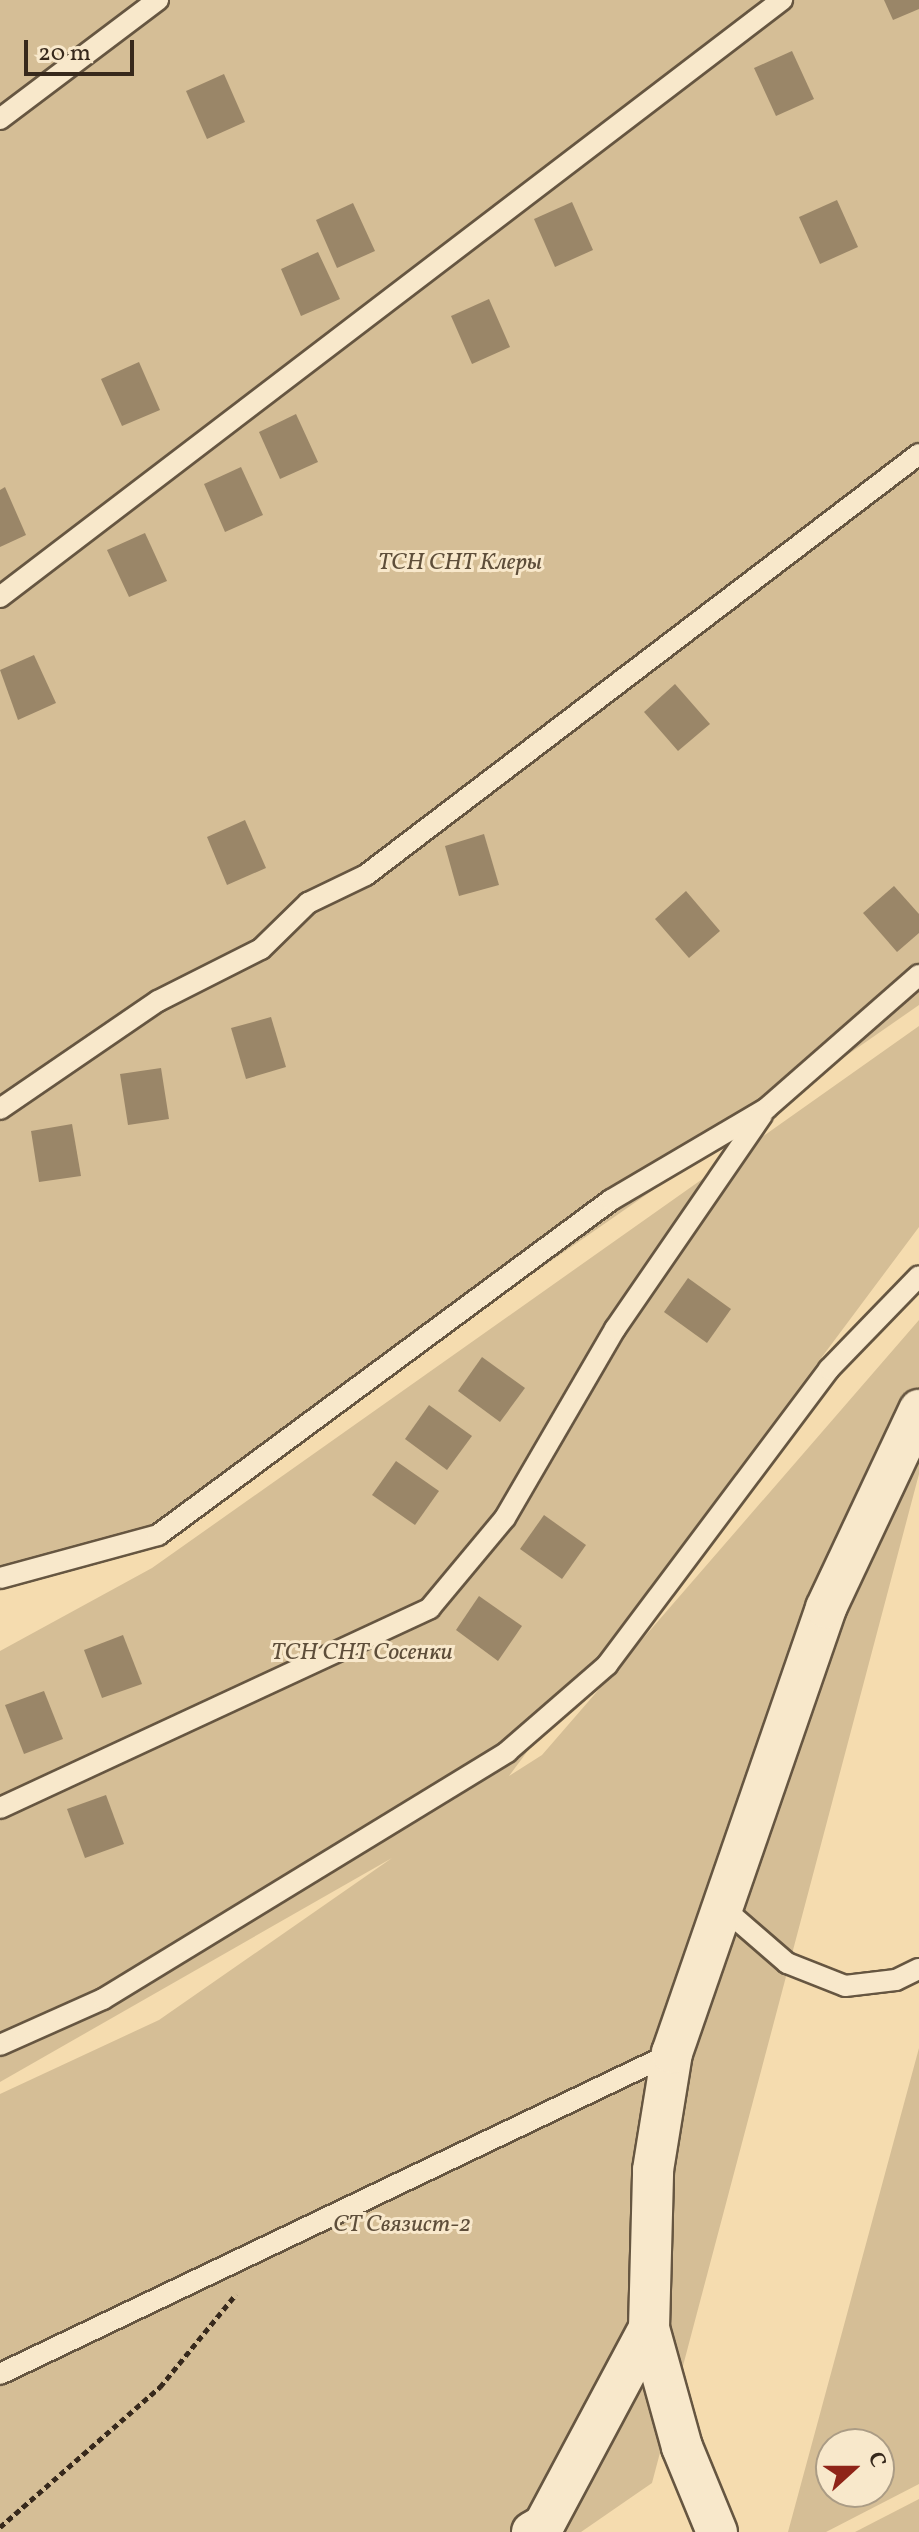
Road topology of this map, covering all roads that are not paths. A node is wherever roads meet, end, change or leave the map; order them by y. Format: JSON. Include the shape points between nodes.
{"nodes":[{"id":1,"x":158,"y":0,"type":"edge"},
{"id":2,"x":782,"y":0,"type":"edge"},
{"id":3,"x":0,"y":119,"type":"edge"},
{"id":4,"x":919,"y":454,"type":"edge"},
{"id":5,"x":0,"y":597,"type":"edge"},
{"id":6,"x":919,"y":975,"type":"edge"},
{"id":7,"x":767,"y":1108,"type":"junction"},
{"id":8,"x":0,"y":1109,"type":"edge"},
{"id":9,"x":919,"y":1276,"type":"edge"},
{"id":10,"x":919,"y":1410,"type":"edge"},
{"id":11,"x":0,"y":1578,"type":"edge"},
{"id":12,"x":0,"y":1808,"type":"edge"},
{"id":13,"x":720,"y":1905,"type":"junction"},
{"id":14,"x":919,"y":1969,"type":"edge"},
{"id":15,"x":0,"y":2045,"type":"edge"},
{"id":16,"x":672,"y":2053,"type":"junction"},
{"id":17,"x":649,"y":2328,"type":"junction"},
{"id":18,"x":0,"y":2374,"type":"edge"},
{"id":19,"x":532,"y":2532,"type":"edge"},
{"id":20,"x":717,"y":2532,"type":"edge"}],
"edges":[{"from":1,"to":3,"type":"lane"},
{"from":2,"to":5,"type":"lane"},
{"from":4,"to":8,"type":"lane","via":[[366,875],[308,903],[261,949],[158,1001]]},
{"from":6,"to":7,"type":"lane"},
{"from":7,"to":11,"type":"lane","via":[[611,1200],[158,1535]]},
{"from":7,"to":12,"type":"lane","via":[[615,1329],[505,1518],[430,1608]]},
{"from":9,"to":15,"type":"lane","via":[[829,1369],[607,1665],[507,1752],[103,1999]]},
{"from":10,"to":13,"type":"street","via":[[826,1608]]},
{"from":13,"to":14,"type":"lane","via":[[787,1963],[845,1986],[896,1980]]},
{"from":13,"to":16,"type":"street"},
{"from":16,"to":17,"type":"street","via":[[653,2170]]},
{"from":16,"to":18,"type":"lane"},
{"from":17,"to":19,"type":"street","via":[[544,2525]]},
{"from":17,"to":20,"type":"street","via":[[682,2447]]}]}
